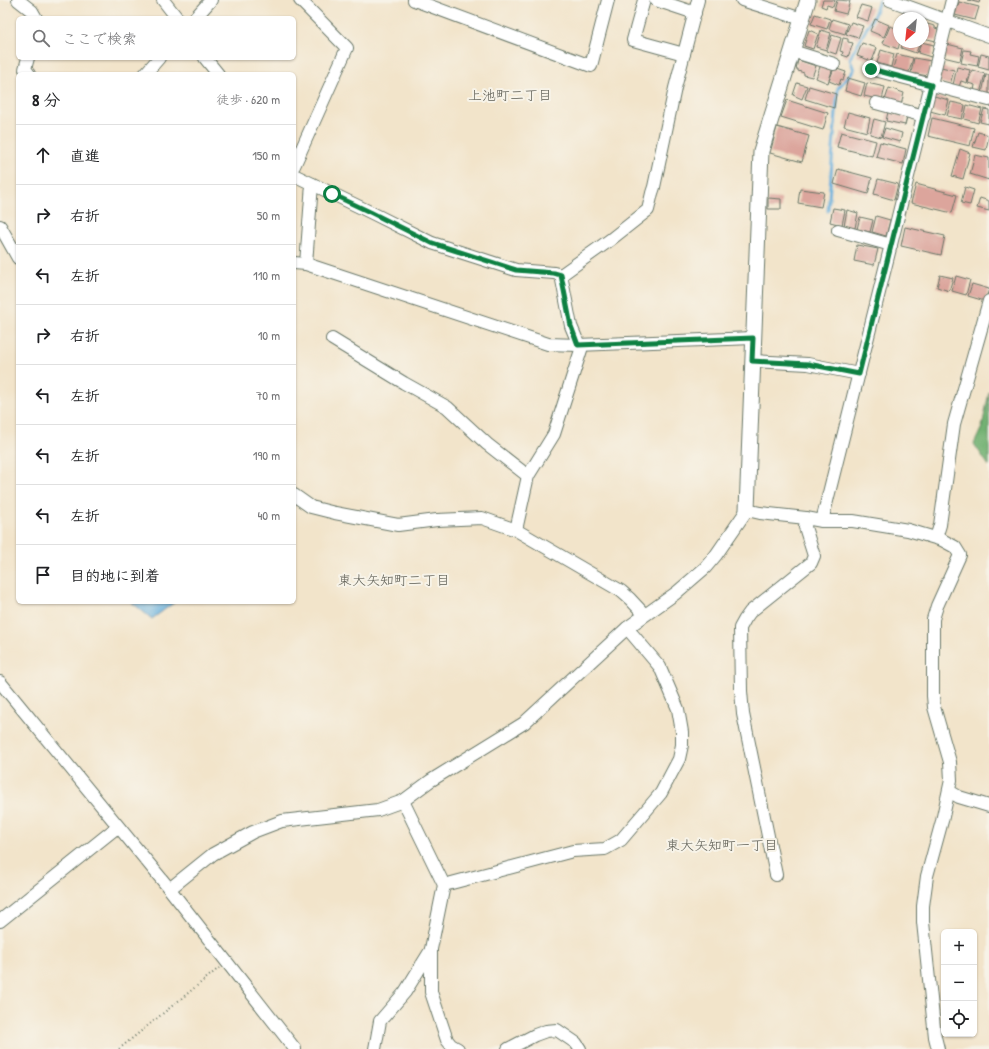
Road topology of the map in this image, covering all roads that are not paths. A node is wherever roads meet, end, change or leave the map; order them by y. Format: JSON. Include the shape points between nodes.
{"nodes":[{"id":1,"x":18,"y":0,"type":"edge"},
{"id":2,"x":163,"y":0,"type":"edge"},
{"id":3,"x":211,"y":0,"type":"edge"},
{"id":4,"x":300,"y":0,"type":"edge"},
{"id":5,"x":414,"y":0,"type":"edge"},
{"id":6,"x":608,"y":0,"type":"edge"},
{"id":7,"x":644,"y":0,"type":"edge"},
{"id":8,"x":656,"y":0,"type":"edge"},
{"id":9,"x":698,"y":0,"type":"edge"},
{"id":10,"x":742,"y":0,"type":"edge"},
{"id":11,"x":808,"y":0,"type":"edge"},
{"id":12,"x":890,"y":0,"type":"edge"},
{"id":13,"x":952,"y":0,"type":"edge"},
{"id":14,"x":695,"y":13,"type":"junction"},
{"id":15,"x":35,"y":16,"type":"edge"},
{"id":16,"x":175,"y":16,"type":"edge"},
{"id":17,"x":197,"y":16,"type":"edge"},
{"id":18,"x":802,"y":19,"type":"junction"},
{"id":19,"x":947,"y":21,"type":"junction"},
{"id":20,"x":989,"y":36,"type":"edge"},
{"id":21,"x":792,"y":51,"type":"junction"},
{"id":22,"x":684,"y":54,"type":"junction"},
{"id":23,"x":27,"y":60,"type":"edge"},
{"id":24,"x":157,"y":60,"type":"edge"},
{"id":25,"x":207,"y":60,"type":"edge"},
{"id":26,"x":834,"y":64,"type":"dead end"},
{"id":27,"x":871,"y":69,"type":"dead end"},
{"id":28,"x":27,"y":72,"type":"edge"},
{"id":29,"x":147,"y":72,"type":"edge"},
{"id":30,"x":216,"y":72,"type":"edge"},
{"id":31,"x":931,"y":85,"type":"junction"},
{"id":32,"x":989,"y":100,"type":"edge"},
{"id":33,"x":876,"y":103,"type":"dead end"},
{"id":34,"x":924,"y":116,"type":"junction"},
{"id":35,"x":296,"y":162,"type":"edge"},
{"id":36,"x":296,"y":177,"type":"edge"},
{"id":37,"x":312,"y":184,"type":"junction"},
{"id":38,"x":838,"y":230,"type":"dead end"},
{"id":39,"x":2,"y":233,"type":"edge"},
{"id":40,"x":892,"y":245,"type":"junction"},
{"id":41,"x":16,"y":255,"type":"edge"},
{"id":42,"x":300,"y":264,"type":"edge"},
{"id":43,"x":561,"y":275,"type":"junction"},
{"id":44,"x":989,"y":301,"type":"edge"},
{"id":45,"x":753,"y":338,"type":"junction"},
{"id":46,"x":332,"y":339,"type":"dead end"},
{"id":47,"x":578,"y":345,"type":"junction"},
{"id":48,"x":752,"y":361,"type":"junction"},
{"id":49,"x":859,"y":374,"type":"junction"},
{"id":50,"x":528,"y":476,"type":"junction"},
{"id":51,"x":296,"y":496,"type":"edge"},
{"id":52,"x":747,"y":510,"type":"junction"},
{"id":53,"x":806,"y":518,"type":"junction"},
{"id":54,"x":822,"y":521,"type":"junction"},
{"id":55,"x":516,"y":530,"type":"junction"},
{"id":56,"x":936,"y":538,"type":"junction"},
{"id":57,"x":644,"y":614,"type":"junction"},
{"id":58,"x":627,"y":628,"type":"junction"},
{"id":59,"x":0,"y":682,"type":"edge"},
{"id":60,"x":949,"y":791,"type":"junction"},
{"id":61,"x":403,"y":801,"type":"junction"},
{"id":62,"x":989,"y":806,"type":"edge"},
{"id":63,"x":120,"y":830,"type":"junction"},
{"id":64,"x":776,"y":875,"type":"dead end"},
{"id":65,"x":444,"y":885,"type":"junction"},
{"id":66,"x":168,"y":887,"type":"junction"},
{"id":67,"x":0,"y":921,"type":"edge"},
{"id":68,"x":432,"y":949,"type":"junction"},
{"id":69,"x":295,"y":1049,"type":"edge"},
{"id":70,"x":374,"y":1049,"type":"edge"},
{"id":71,"x":458,"y":1049,"type":"edge"},
{"id":72,"x":508,"y":1049,"type":"edge"},
{"id":73,"x":580,"y":1049,"type":"edge"},
{"id":74,"x":938,"y":1049,"type":"edge"}],
"edges":[{"from":1,"to":15,"type":"street"},
{"from":2,"to":16,"type":"street"},
{"from":3,"to":17,"type":"street"},
{"from":4,"to":35,"type":"street","via":[[347,48]]},
{"from":5,"to":6,"type":"street","via":[[591,66]]},
{"from":7,"to":22,"type":"street","via":[[633,40]]},
{"from":8,"to":14,"type":"street"},
{"from":9,"to":14,"type":"street"},
{"from":10,"to":18,"type":"street"},
{"from":11,"to":18,"type":"street"},
{"from":12,"to":19,"type":"street"},
{"from":13,"to":19,"type":"street"},
{"from":14,"to":22,"type":"street"},
{"from":18,"to":21,"type":"street"},
{"from":19,"to":20,"type":"street"},
{"from":19,"to":31,"type":"street"},
{"from":21,"to":26,"type":"street"},
{"from":21,"to":45,"type":"street","via":[[761,151]]},
{"from":22,"to":43,"type":"street","via":[[648,210]]},
{"from":23,"to":28,"type":"street","via":[[25,69]]},
{"from":24,"to":29,"type":"street"},
{"from":25,"to":30,"type":"street"},
{"from":27,"to":31,"type":"street"},
{"from":31,"to":32,"type":"street"},
{"from":31,"to":34,"type":"street"},
{"from":33,"to":34,"type":"street"},
{"from":34,"to":40,"type":"street"},
{"from":36,"to":37,"type":"street"},
{"from":37,"to":42,"type":"street"},
{"from":37,"to":43,"type":"street","via":[[432,243],[516,270]]},
{"from":38,"to":40,"type":"street"},
{"from":39,"to":41,"type":"street"},
{"from":40,"to":49,"type":"street"},
{"from":42,"to":47,"type":"street","via":[[540,342]]},
{"from":43,"to":47,"type":"street","via":[[571,326]]},
{"from":44,"to":56,"type":"street","via":[[954,424]]},
{"from":45,"to":47,"type":"street"},
{"from":45,"to":48,"type":"street"},
{"from":46,"to":50,"type":"street","via":[[447,407],[487,444]]},
{"from":47,"to":50,"type":"street","via":[[581,350],[554,434]]},
{"from":48,"to":49,"type":"street","via":[[808,364]]},
{"from":48,"to":52,"type":"street"},
{"from":49,"to":54,"type":"street"},
{"from":50,"to":55,"type":"street"},
{"from":51,"to":55,"type":"street","via":[[311,507],[398,525],[482,518]]},
{"from":52,"to":53,"type":"street"},
{"from":52,"to":57,"type":"street","via":[[705,568]]},
{"from":53,"to":54,"type":"street"},
{"from":53,"to":64,"type":"street","via":[[805,527],[814,556],[811,563],[750,612],[740,628],[743,714]]},
{"from":54,"to":56,"type":"street","via":[[853,521],[893,527]]},
{"from":55,"to":57,"type":"street","via":[[621,591]]},
{"from":56,"to":60,"type":"street","via":[[956,547],[960,555],[937,606],[932,626],[933,696],[938,724],[950,762]]},
{"from":57,"to":58,"type":"street"},
{"from":58,"to":61,"type":"street","via":[[524,723]]},
{"from":58,"to":65,"type":"street","via":[[660,667],[678,709],[682,732],[679,759],[661,793],[621,840],[605,849],[573,852]]},
{"from":59,"to":63,"type":"street"},
{"from":60,"to":62,"type":"street","via":[[959,797]]},
{"from":60,"to":74,"type":"street","via":[[922,906]]},
{"from":61,"to":65,"type":"street"},
{"from":61,"to":66,"type":"street","via":[[378,810],[282,821],[235,841],[197,865],[172,887]]},
{"from":63,"to":66,"type":"street"},
{"from":63,"to":67,"type":"street","via":[[116,828]]},
{"from":65,"to":68,"type":"street"},
{"from":66,"to":69,"type":"street"},
{"from":68,"to":70,"type":"street","via":[[405,992],[380,1021]]},
{"from":68,"to":71,"type":"street","via":[[431,992],[447,1040]]},
{"from":72,"to":73,"type":"street","via":[[534,1035],[557,1030],[576,1042]]}]}
